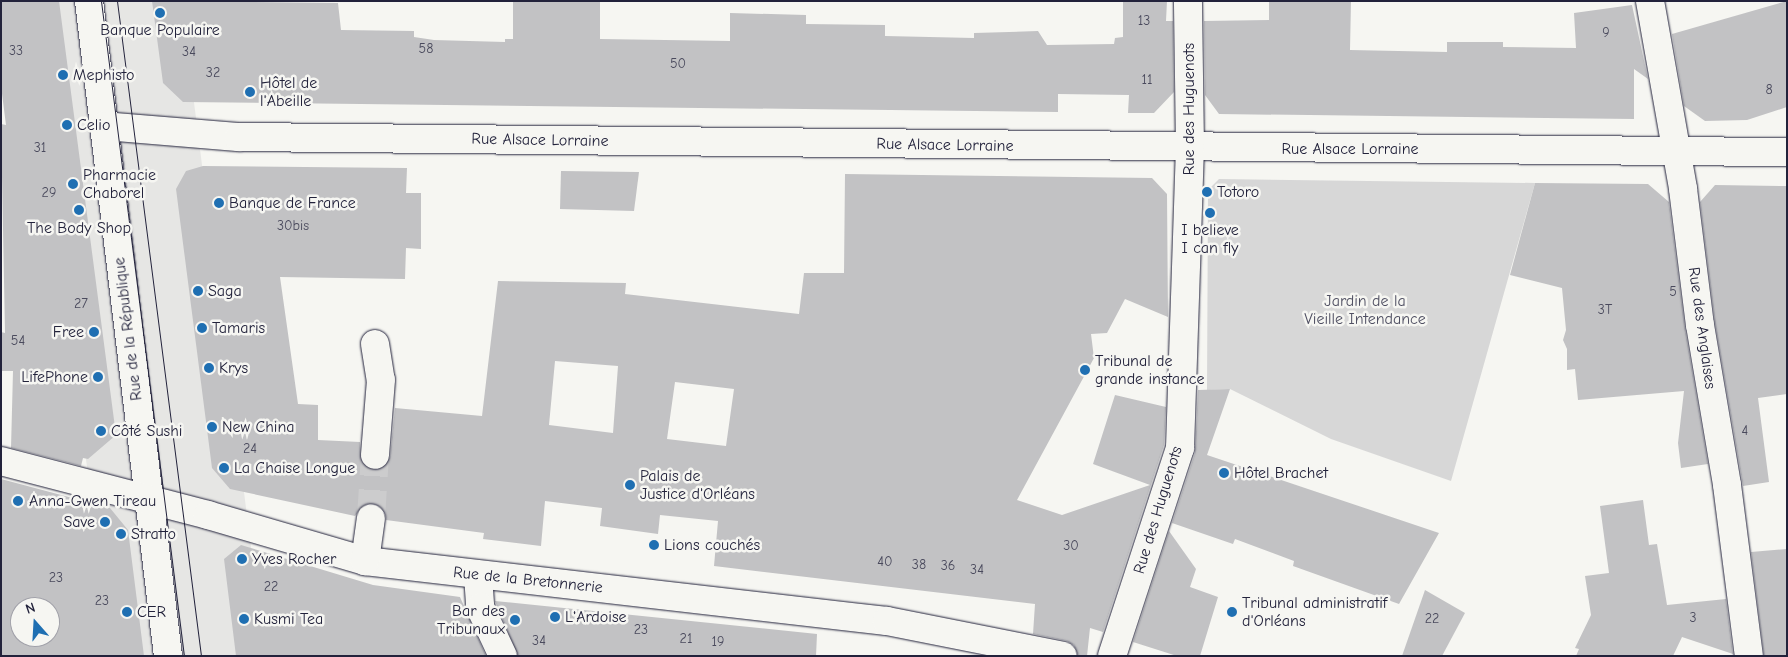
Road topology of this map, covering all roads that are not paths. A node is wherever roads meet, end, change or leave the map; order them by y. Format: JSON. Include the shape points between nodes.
{"nodes":[{"id":1,"x":88,"y":1,"type":"edge"},
{"id":2,"x":1188,"y":1,"type":"edge"},
{"id":3,"x":1650,"y":1,"type":"edge"},
{"id":4,"x":104,"y":126,"type":"junction"},
{"id":5,"x":1190,"y":148,"type":"junction"},
{"id":6,"x":1676,"y":150,"type":"junction"},
{"id":7,"x":1787,"y":152,"type":"edge"},
{"id":8,"x":375,"y":344,"type":"dead end"},
{"id":9,"x":375,"y":455,"type":"tunnel mouth"},
{"id":10,"x":1,"y":461,"type":"edge"},
{"id":11,"x":149,"y":499,"type":"junction"},
{"id":12,"x":371,"y":518,"type":"tunnel mouth"},
{"id":13,"x":365,"y":561,"type":"junction"},
{"id":14,"x":478,"y":575,"type":"junction"},
{"id":15,"x":168,"y":656,"type":"edge"},
{"id":16,"x":504,"y":656,"type":"edge"},
{"id":17,"x":1063,"y":656,"type":"edge"},
{"id":18,"x":1112,"y":656,"type":"edge"},
{"id":19,"x":1749,"y":656,"type":"edge"}],
"edges":[{"from":1,"to":4,"type":"street","name":"Rue de la République"},
{"from":2,"to":5,"type":"street","name":"Rue des Huguenots"},
{"from":3,"to":6,"type":"street","name":"Rue des Anglaises"},
{"from":4,"to":5,"type":"street","name":"Rue Alsace Lorraine","via":[[240,136]]},
{"from":4,"to":11,"type":"street","name":"Rue de la République"},
{"from":5,"to":6,"type":"street","name":"Rue Alsace Lorraine"},
{"from":5,"to":18,"type":"street","name":"Rue des Huguenots","via":[[1180,448]]},
{"from":6,"to":7,"type":"street","name":"Rue Alsace Lorraine"},
{"from":6,"to":19,"type":"street","name":"Rue des Anglaises","via":[[1700,325],[1727,485]]},
{"from":8,"to":9,"type":"street","via":[[382,380]]},
{"from":10,"to":11,"type":"street","name":"Rue de la Bretonnerie"},
{"from":11,"to":13,"type":"street","name":"Rue de la Bretonnerie"},
{"from":11,"to":15,"type":"street","name":"Rue de la République"},
{"from":12,"to":13,"type":"street"},
{"from":13,"to":14,"type":"street","name":"Rue de la Bretonnerie"},
{"from":14,"to":16,"type":"street","via":[[480,607]]},
{"from":14,"to":17,"type":"street","name":"Rue de la Bretonnerie","via":[[887,621]]}]}
